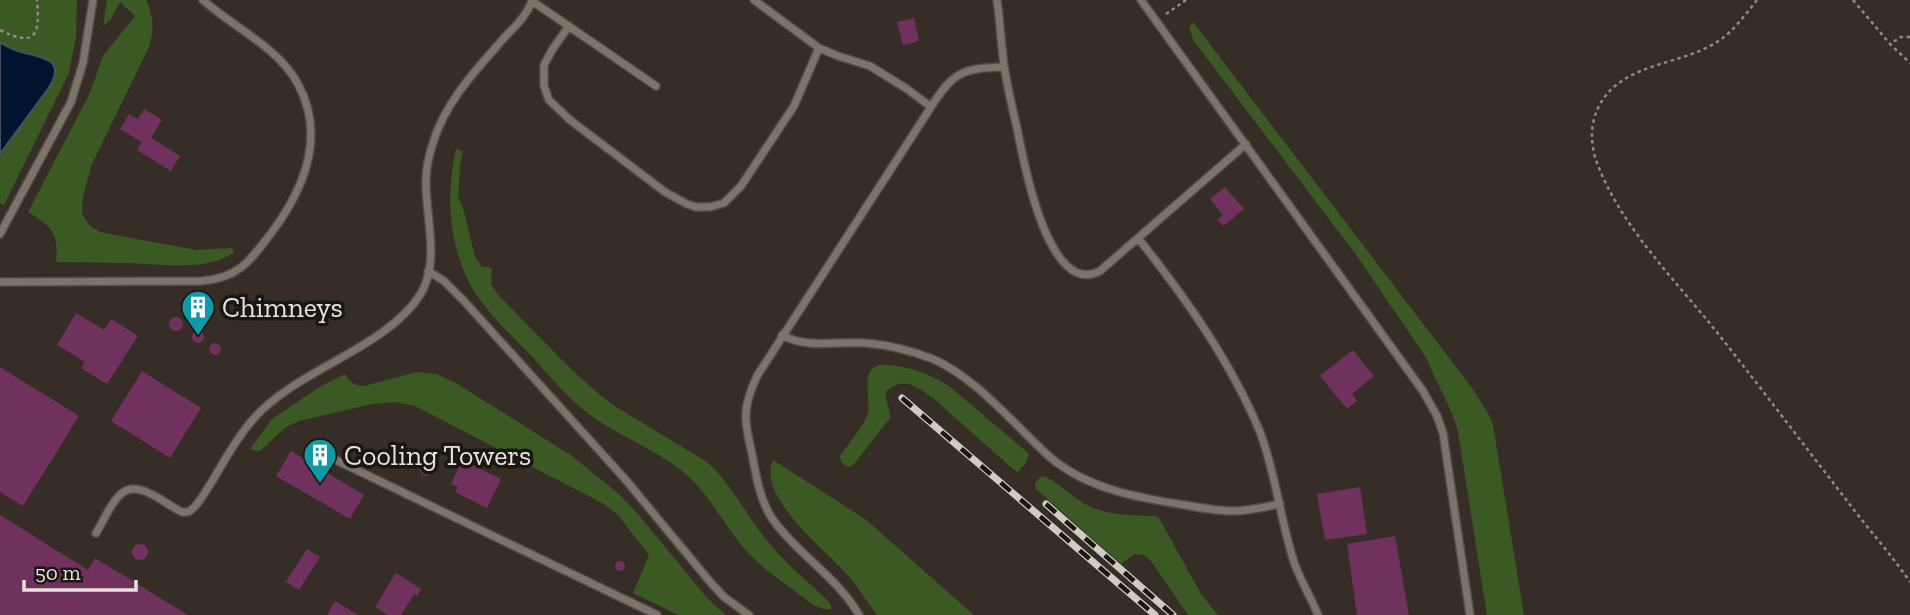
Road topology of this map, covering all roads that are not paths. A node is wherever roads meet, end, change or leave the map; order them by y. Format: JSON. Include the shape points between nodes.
{"nodes":[{"id":1,"x":93,"y":0,"type":"edge"},
{"id":2,"x":203,"y":0,"type":"edge"},
{"id":3,"x":532,"y":0,"type":"edge"},
{"id":4,"x":754,"y":0,"type":"edge"},
{"id":5,"x":998,"y":0,"type":"edge"},
{"id":6,"x":1141,"y":0,"type":"edge"},
{"id":7,"x":569,"y":26,"type":"junction"},
{"id":8,"x":819,"y":48,"type":"junction"},
{"id":9,"x":1004,"y":67,"type":"junction"},
{"id":10,"x":656,"y":86,"type":"dead end"},
{"id":11,"x":931,"y":107,"type":"junction"},
{"id":12,"x":1246,"y":144,"type":"junction"},
{"id":13,"x":0,"y":234,"type":"edge"},
{"id":14,"x":1138,"y":238,"type":"junction"},
{"id":15,"x":428,"y":271,"type":"junction"},
{"id":16,"x":0,"y":282,"type":"edge"},
{"id":17,"x":782,"y":335,"type":"junction"},
{"id":18,"x":311,"y":448,"type":"dead end"},
{"id":19,"x":1280,"y":504,"type":"junction"},
{"id":20,"x":96,"y":533,"type":"dead end"},
{"id":21,"x":657,"y":615,"type":"edge"},
{"id":22,"x":750,"y":615,"type":"edge"},
{"id":23,"x":859,"y":615,"type":"edge"},
{"id":24,"x":1318,"y":615,"type":"edge"},
{"id":25,"x":1470,"y":615,"type":"edge"}],
"edges":[{"from":1,"to":13,"type":"lane","via":[[83,63],[71,102]]},
{"from":2,"to":16,"type":"lane","via":[[286,66],[308,108],[312,140],[307,166],[296,195],[276,226],[240,269],[212,280]]},
{"from":3,"to":7,"type":"lane"},
{"from":3,"to":15,"type":"lane","via":[[521,21],[470,77],[433,141],[426,170]]},
{"from":4,"to":8,"type":"lane"},
{"from":5,"to":9,"type":"lane"},
{"from":6,"to":12,"type":"lane"},
{"from":7,"to":8,"type":"lane","via":[[544,65],[549,100],[665,192],[696,207],[723,203],[741,186],[794,106]]},
{"from":7,"to":10,"type":"lane"},
{"from":8,"to":11,"type":"lane","via":[[870,66]]},
{"from":9,"to":11,"type":"lane","via":[[961,73]]},
{"from":9,"to":14,"type":"lane","via":[[1037,210],[1059,257],[1072,270],[1088,275],[1100,271]]},
{"from":11,"to":17,"type":"lane"},
{"from":12,"to":14,"type":"lane"},
{"from":12,"to":25,"type":"lane","via":[[1437,415]]},
{"from":14,"to":19,"type":"lane","via":[[1173,283],[1242,392],[1266,449]]},
{"from":15,"to":20,"type":"lane","via":[[421,293],[395,322],[297,383],[258,414],[191,510],[182,512],[130,489],[120,495]]},
{"from":15,"to":22,"type":"lane","via":[[456,292],[625,479],[711,583]]},
{"from":17,"to":19,"type":"lane","via":[[798,342],[888,346],[936,361],[982,393],[1064,468],[1108,488],[1218,510]]},
{"from":17,"to":23,"type":"lane","via":[[746,404],[761,494],[775,523]]},
{"from":18,"to":21,"type":"lane"},
{"from":19,"to":24,"type":"lane","via":[[1294,562]]}]}
